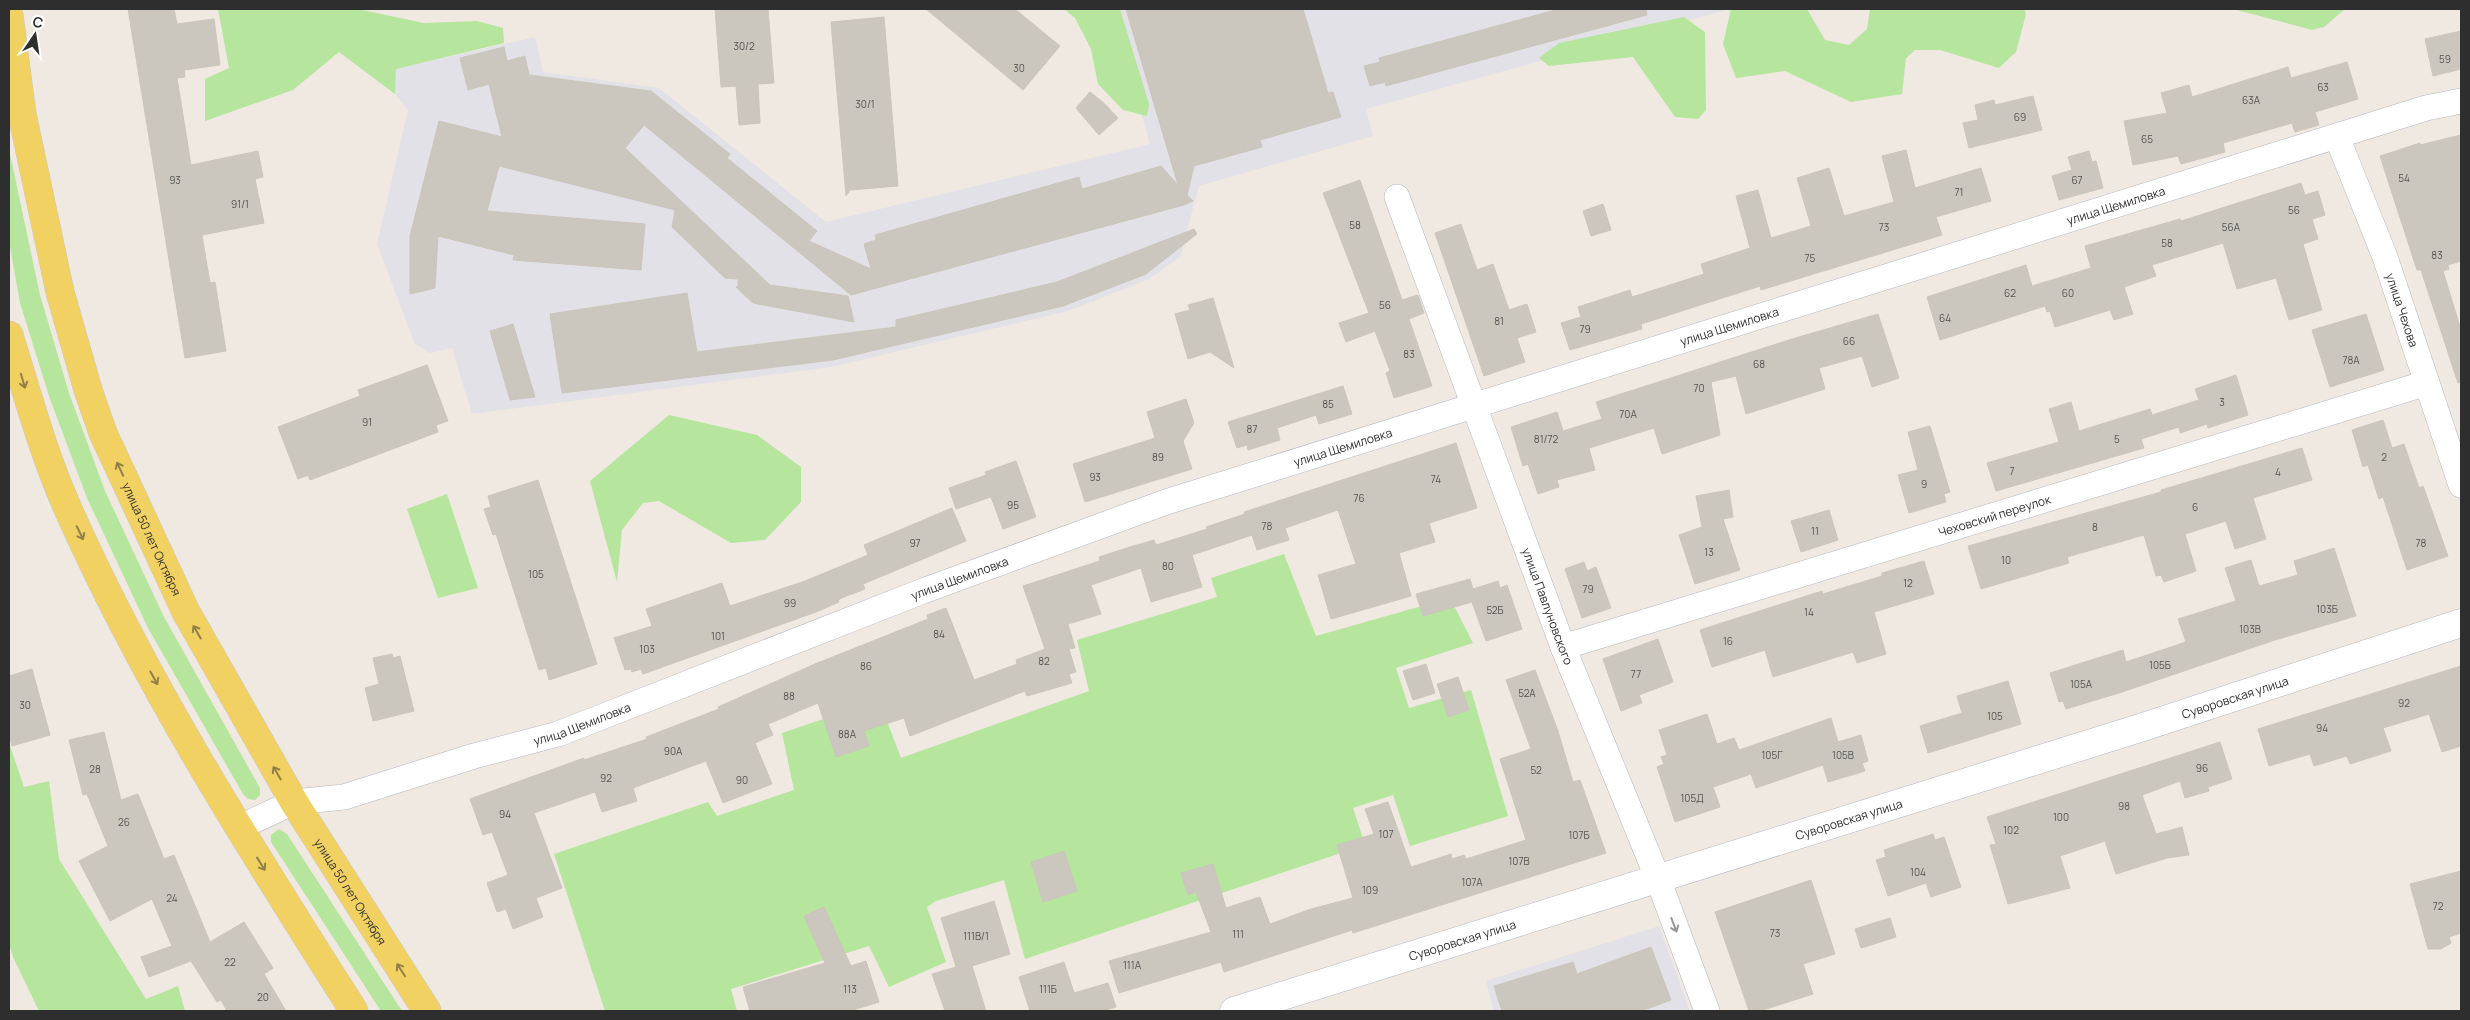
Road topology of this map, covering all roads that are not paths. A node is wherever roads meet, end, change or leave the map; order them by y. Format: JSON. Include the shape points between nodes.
{"nodes":[{"id":1,"x":9,"y":15,"type":"edge"},
{"id":2,"x":2461,"y":101,"type":"edge"},
{"id":3,"x":2337,"y":137,"type":"junction"},
{"id":4,"x":1397,"y":197,"type":"dead end"},
{"id":5,"x":9,"y":335,"type":"edge"},
{"id":6,"x":2427,"y":383,"type":"junction"},
{"id":7,"x":1475,"y":406,"type":"junction"},
{"id":8,"x":2461,"y":485,"type":"edge"},
{"id":9,"x":2461,"y":623,"type":"edge"},
{"id":10,"x":1563,"y":647,"type":"junction"},
{"id":11,"x":294,"y":802,"type":"junction"},
{"id":12,"x":238,"y":828,"type":"junction"},
{"id":13,"x":1658,"y":879,"type":"junction"},
{"id":14,"x":354,"y":1011,"type":"edge"},
{"id":15,"x":427,"y":1011,"type":"edge"},
{"id":16,"x":1234,"y":1011,"type":"edge"},
{"id":17,"x":1707,"y":1011,"type":"edge"}],
"edges":[{"from":11,"to":1,"type":"main road","name":"улица 50 лет Октября","one_way":true,"via":[[186,612],[100,424],[60,292],[22,114]]},
{"from":2,"to":3,"type":"street","name":"улица Щемиловка","via":[[2426,108]]},
{"from":3,"to":6,"type":"street","name":"улица Чехова","via":[[2385,257]]},
{"from":3,"to":7,"type":"street","name":"улица Щемиловка"},
{"from":4,"to":7,"type":"street","name":"улица Павлуновского"},
{"from":5,"to":12,"type":"main road","one_way":true,"via":[[46,454],[68,508],[129,635]]},
{"from":6,"to":8,"type":"street","name":"улица Чехова"},
{"from":6,"to":10,"type":"street","name":"Чеховский переулок"},
{"from":7,"to":10,"type":"street","name":"улица Павлуновского"},
{"from":7,"to":11,"type":"street","name":"улица Щемиловка","via":[[1166,502],[922,591],[558,734],[474,756],[344,797]]},
{"from":9,"to":13,"type":"street","name":"Суворовская улица","via":[[2140,728]]},
{"from":10,"to":13,"type":"street","name":"улица Павлуновского"},
{"from":11,"to":12,"type":"street","name":"улица Щемиловка"},
{"from":15,"to":11,"type":"main road","name":"улица 50 лет Октября","one_way":true},
{"from":12,"to":14,"type":"main road","one_way":true},
{"from":13,"to":16,"type":"street","name":"Суворовская улица"},
{"from":13,"to":17,"type":"street","name":"улица Павлуновского","one_way":true}]}
